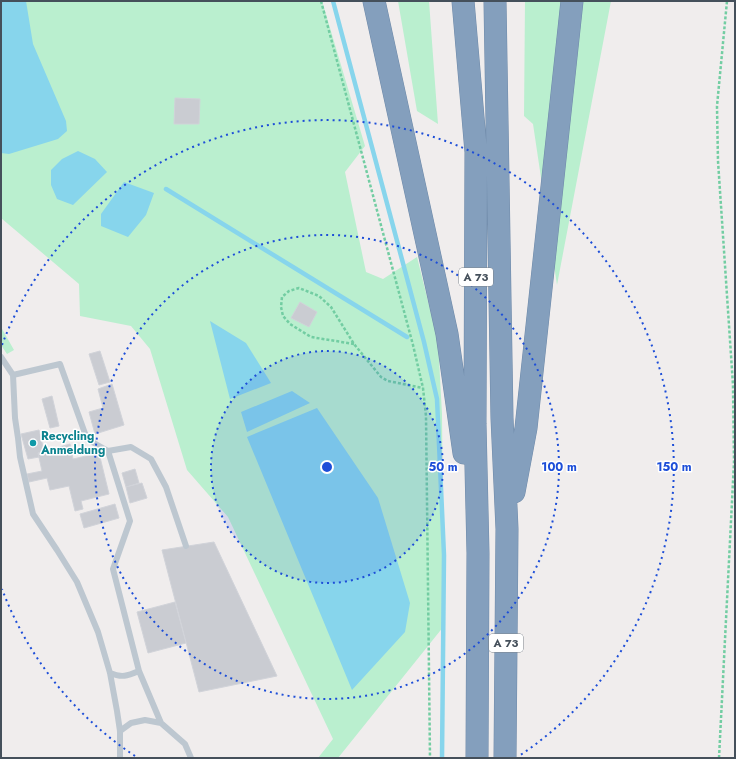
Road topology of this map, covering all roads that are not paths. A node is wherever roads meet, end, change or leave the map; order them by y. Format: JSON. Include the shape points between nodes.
{"nodes":[{"id":1,"x":374,"y":1,"type":"edge"},
{"id":2,"x":463,"y":1,"type":"edge"},
{"id":3,"x":495,"y":1,"type":"edge"},
{"id":4,"x":572,"y":1,"type":"edge"},
{"id":5,"x":1,"y":357,"type":"edge"},
{"id":6,"x":13,"y":375,"type":"junction"},
{"id":7,"x":108,"y":451,"type":"junction"},
{"id":8,"x":507,"y":529,"type":"junction"},
{"id":9,"x":186,"y":546,"type":"dead end"},
{"id":10,"x":478,"y":553,"type":"junction"},
{"id":11,"x":139,"y":671,"type":"junction"},
{"id":12,"x":110,"y":673,"type":"junction"},
{"id":13,"x":161,"y":723,"type":"junction"},
{"id":14,"x":120,"y":730,"type":"junction"},
{"id":15,"x":120,"y":758,"type":"edge"},
{"id":16,"x":191,"y":758,"type":"edge"},
{"id":17,"x":477,"y":758,"type":"edge"},
{"id":18,"x":504,"y":758,"type":"edge"}],
"edges":[{"from":1,"to":10,"type":"highway","via":[[446,334]]},
{"from":2,"to":10,"type":"highway","number":"A 73","via":[[476,152],[475,424]]},
{"from":3,"to":8,"type":"highway","number":"A 73","via":[[502,418]]},
{"from":4,"to":8,"type":"highway","via":[[526,428]]},
{"from":5,"to":6,"type":"lane"},
{"from":6,"to":7,"type":"lane","via":[[60,364],[87,439]]},
{"from":6,"to":12,"type":"lane","via":[[20,457],[33,514],[77,582],[98,632]]},
{"from":7,"to":9,"type":"lane","via":[[131,447],[151,459],[166,487]]},
{"from":7,"to":11,"type":"lane","via":[[130,521],[113,568]]},
{"from":8,"to":18,"type":"highway","number":"A 73"},
{"from":10,"to":17,"type":"highway","number":"A 73"},
{"from":11,"to":12,"type":"lane","via":[[129,676]]},
{"from":11,"to":13,"type":"lane"},
{"from":12,"to":14,"type":"lane"},
{"from":13,"to":14,"type":"lane","via":[[145,720],[131,723]]},
{"from":13,"to":16,"type":"lane","via":[[186,744]]},
{"from":14,"to":15,"type":"lane"}]}
